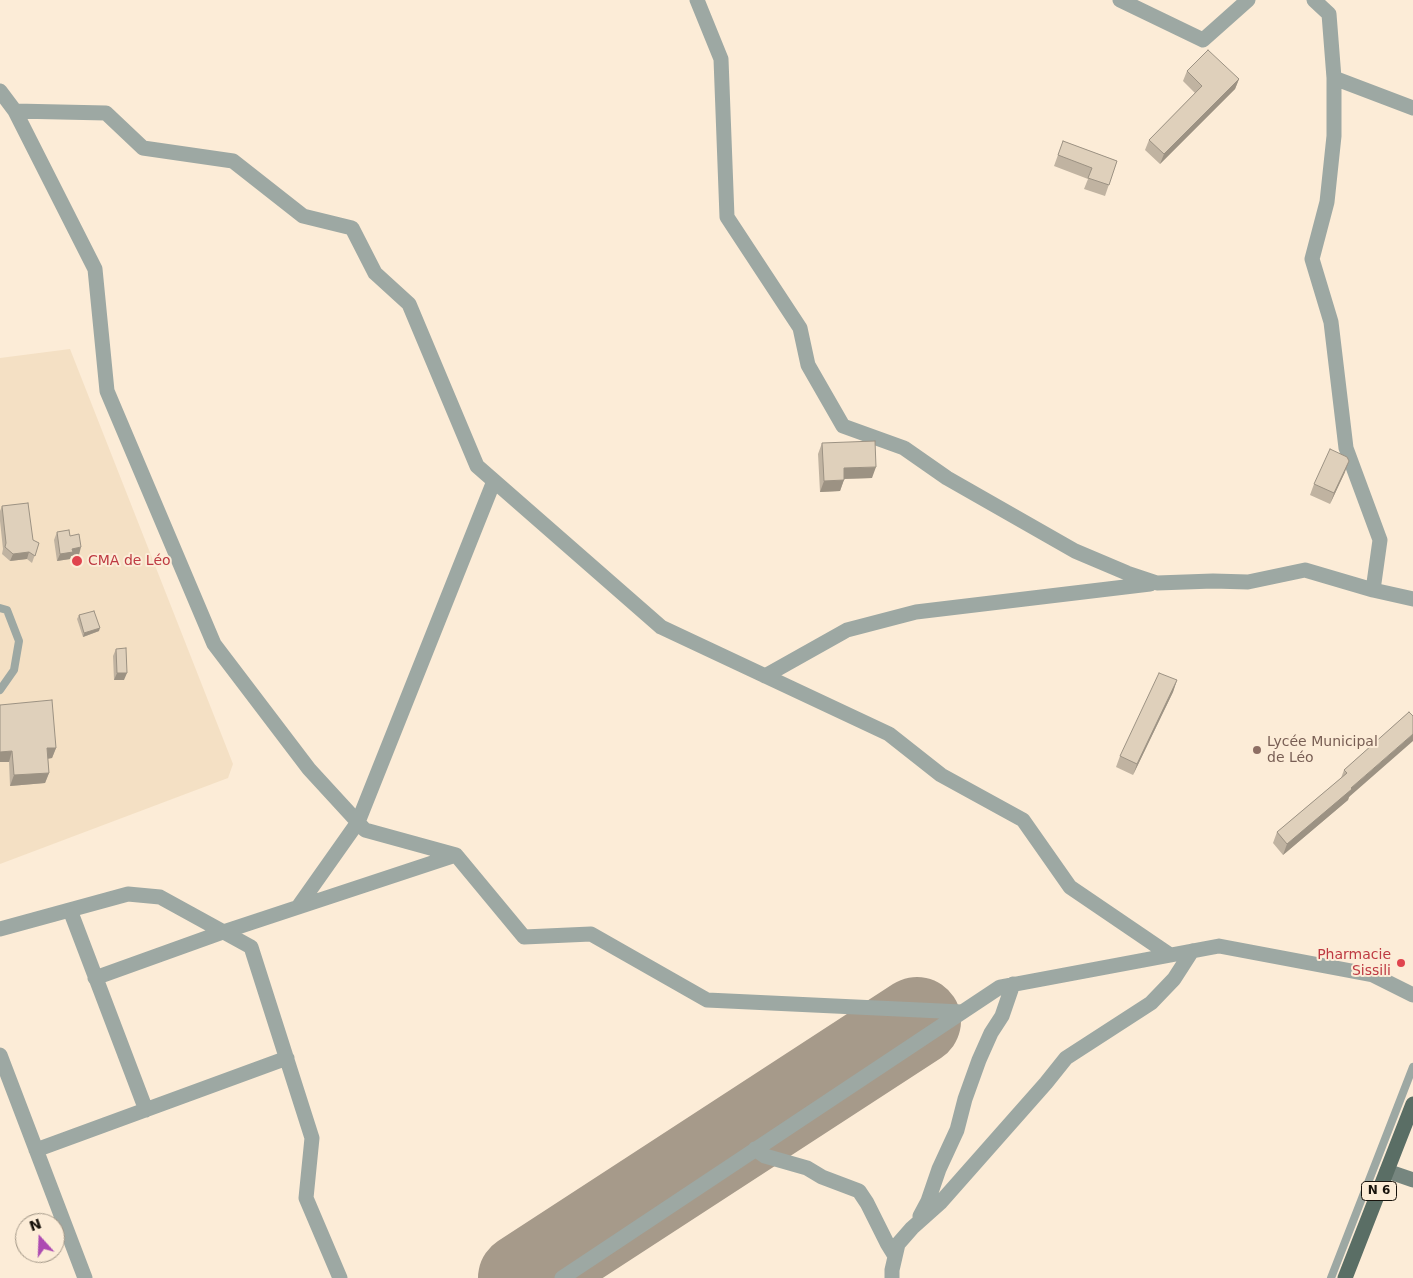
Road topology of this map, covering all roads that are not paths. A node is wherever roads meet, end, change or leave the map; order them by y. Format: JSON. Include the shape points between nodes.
{"nodes":[{"id":1,"x":697,"y":0,"type":"edge"},
{"id":2,"x":1120,"y":0,"type":"edge"},
{"id":3,"x":1248,"y":0,"type":"edge"},
{"id":4,"x":1314,"y":0,"type":"edge"},
{"id":5,"x":1334,"y":78,"type":"junction"},
{"id":6,"x":0,"y":91,"type":"edge"},
{"id":7,"x":1413,"y":108,"type":"edge"},
{"id":8,"x":14,"y":111,"type":"junction"},
{"id":9,"x":494,"y":481,"type":"junction"},
{"id":10,"x":1157,"y":583,"type":"junction"},
{"id":11,"x":1373,"y":590,"type":"junction"},
{"id":12,"x":1413,"y":599,"type":"edge"},
{"id":13,"x":0,"y":608,"type":"edge"},
{"id":14,"x":765,"y":676,"type":"junction"},
{"id":15,"x":0,"y":690,"type":"edge"},
{"id":16,"x":358,"y":822,"type":"junction"},
{"id":17,"x":456,"y":855,"type":"junction"},
{"id":18,"x":298,"y":907,"type":"junction"},
{"id":19,"x":70,"y":910,"type":"junction"},
{"id":20,"x":0,"y":929,"type":"edge"},
{"id":21,"x":223,"y":932,"type":"junction"},
{"id":22,"x":1192,"y":951,"type":"junction"},
{"id":23,"x":1170,"y":955,"type":"junction"},
{"id":24,"x":95,"y":978,"type":"junction"},
{"id":25,"x":1013,"y":984,"type":"junction"},
{"id":26,"x":1413,"y":995,"type":"edge"},
{"id":27,"x":962,"y":1012,"type":"junction"},
{"id":28,"x":0,"y":1054,"type":"edge"},
{"id":29,"x":287,"y":1058,"type":"junction"},
{"id":30,"x":1413,"y":1067,"type":"edge"},
{"id":31,"x":1413,"y":1104,"type":"edge"},
{"id":32,"x":146,"y":1110,"type":"junction"},
{"id":33,"x":756,"y":1149,"type":"junction"},
{"id":34,"x":36,"y":1150,"type":"junction"},
{"id":35,"x":1387,"y":1171,"type":"junction"},
{"id":36,"x":1413,"y":1180,"type":"edge"},
{"id":37,"x":912,"y":1228,"type":"junction"},
{"id":38,"x":895,"y":1256,"type":"junction"},
{"id":39,"x":85,"y":1278,"type":"edge"},
{"id":40,"x":340,"y":1278,"type":"edge"},
{"id":41,"x":562,"y":1278,"type":"edge"},
{"id":42,"x":892,"y":1278,"type":"edge"},
{"id":43,"x":1331,"y":1278,"type":"edge"},
{"id":44,"x":1345,"y":1278,"type":"edge"}],
"edges":[{"from":1,"to":10,"type":"street","via":[[721,59],[727,217],[800,328],[808,365],[843,426],[904,448],[947,478],[1075,551]]},
{"from":2,"to":3,"type":"street","via":[[1203,40]]},
{"from":4,"to":5,"type":"street","via":[[1329,14]]},
{"from":5,"to":7,"type":"street"},
{"from":5,"to":11,"type":"street","via":[[1334,136],[1328,202],[1312,260],[1331,322],[1346,448],[1380,540]]},
{"from":6,"to":8,"type":"street"},
{"from":8,"to":9,"type":"street","via":[[106,113],[143,148],[233,160],[303,216],[352,228],[375,273],[408,304],[477,466]]},
{"from":8,"to":16,"type":"street","via":[[95,269],[107,391],[214,644],[308,769]]},
{"from":9,"to":14,"type":"street","via":[[662,627]]},
{"from":9,"to":16,"type":"street"},
{"from":10,"to":11,"type":"street","via":[[1248,582],[1305,570]]},
{"from":10,"to":14,"type":"street","via":[[916,612],[847,630]]},
{"from":11,"to":12,"type":"street"},
{"from":13,"to":15,"type":"lane","via":[[7,610],[19,641],[14,670]]},
{"from":14,"to":23,"type":"street","via":[[889,734],[941,775],[1022,820],[1070,887]]},
{"from":16,"to":17,"type":"street","via":[[365,830]]},
{"from":16,"to":18,"type":"street"},
{"from":17,"to":18,"type":"street"},
{"from":17,"to":27,"type":"street","via":[[524,937],[591,934],[706,1000]]},
{"from":18,"to":21,"type":"street"},
{"from":19,"to":20,"type":"street"},
{"from":19,"to":21,"type":"street","via":[[128,894],[160,898]]},
{"from":19,"to":24,"type":"street"},
{"from":21,"to":24,"type":"street"},
{"from":21,"to":29,"type":"street","via":[[251,948]]},
{"from":22,"to":23,"type":"street"},
{"from":22,"to":26,"type":"street","via":[[1219,946],[1372,975]]},
{"from":22,"to":37,"type":"street","via":[[1174,979],[1151,1003],[1066,1058],[940,1203]]},
{"from":23,"to":25,"type":"street"},
{"from":24,"to":32,"type":"street"},
{"from":25,"to":27,"type":"street","via":[[1000,987]]},
{"from":25,"to":37,"type":"street","via":[[1002,1016],[979,1060],[957,1130],[928,1201]]},
{"from":27,"to":33,"type":"street"},
{"from":28,"to":34,"type":"street"},
{"from":29,"to":32,"type":"street"},
{"from":29,"to":40,"type":"street","via":[[312,1138],[306,1198]]},
{"from":30,"to":43,"type":"lane"},
{"from":31,"to":35,"type":"main road","number":"N 6"},
{"from":32,"to":34,"type":"street"},
{"from":33,"to":38,"type":"street","via":[[765,1156],[807,1168],[859,1191]]},
{"from":33,"to":41,"type":"street"},
{"from":34,"to":39,"type":"street"},
{"from":35,"to":36,"type":"street"},
{"from":35,"to":44,"type":"main road","number":"N 6"},
{"from":37,"to":38,"type":"street","via":[[898,1244]]},
{"from":38,"to":42,"type":"street"}]}
